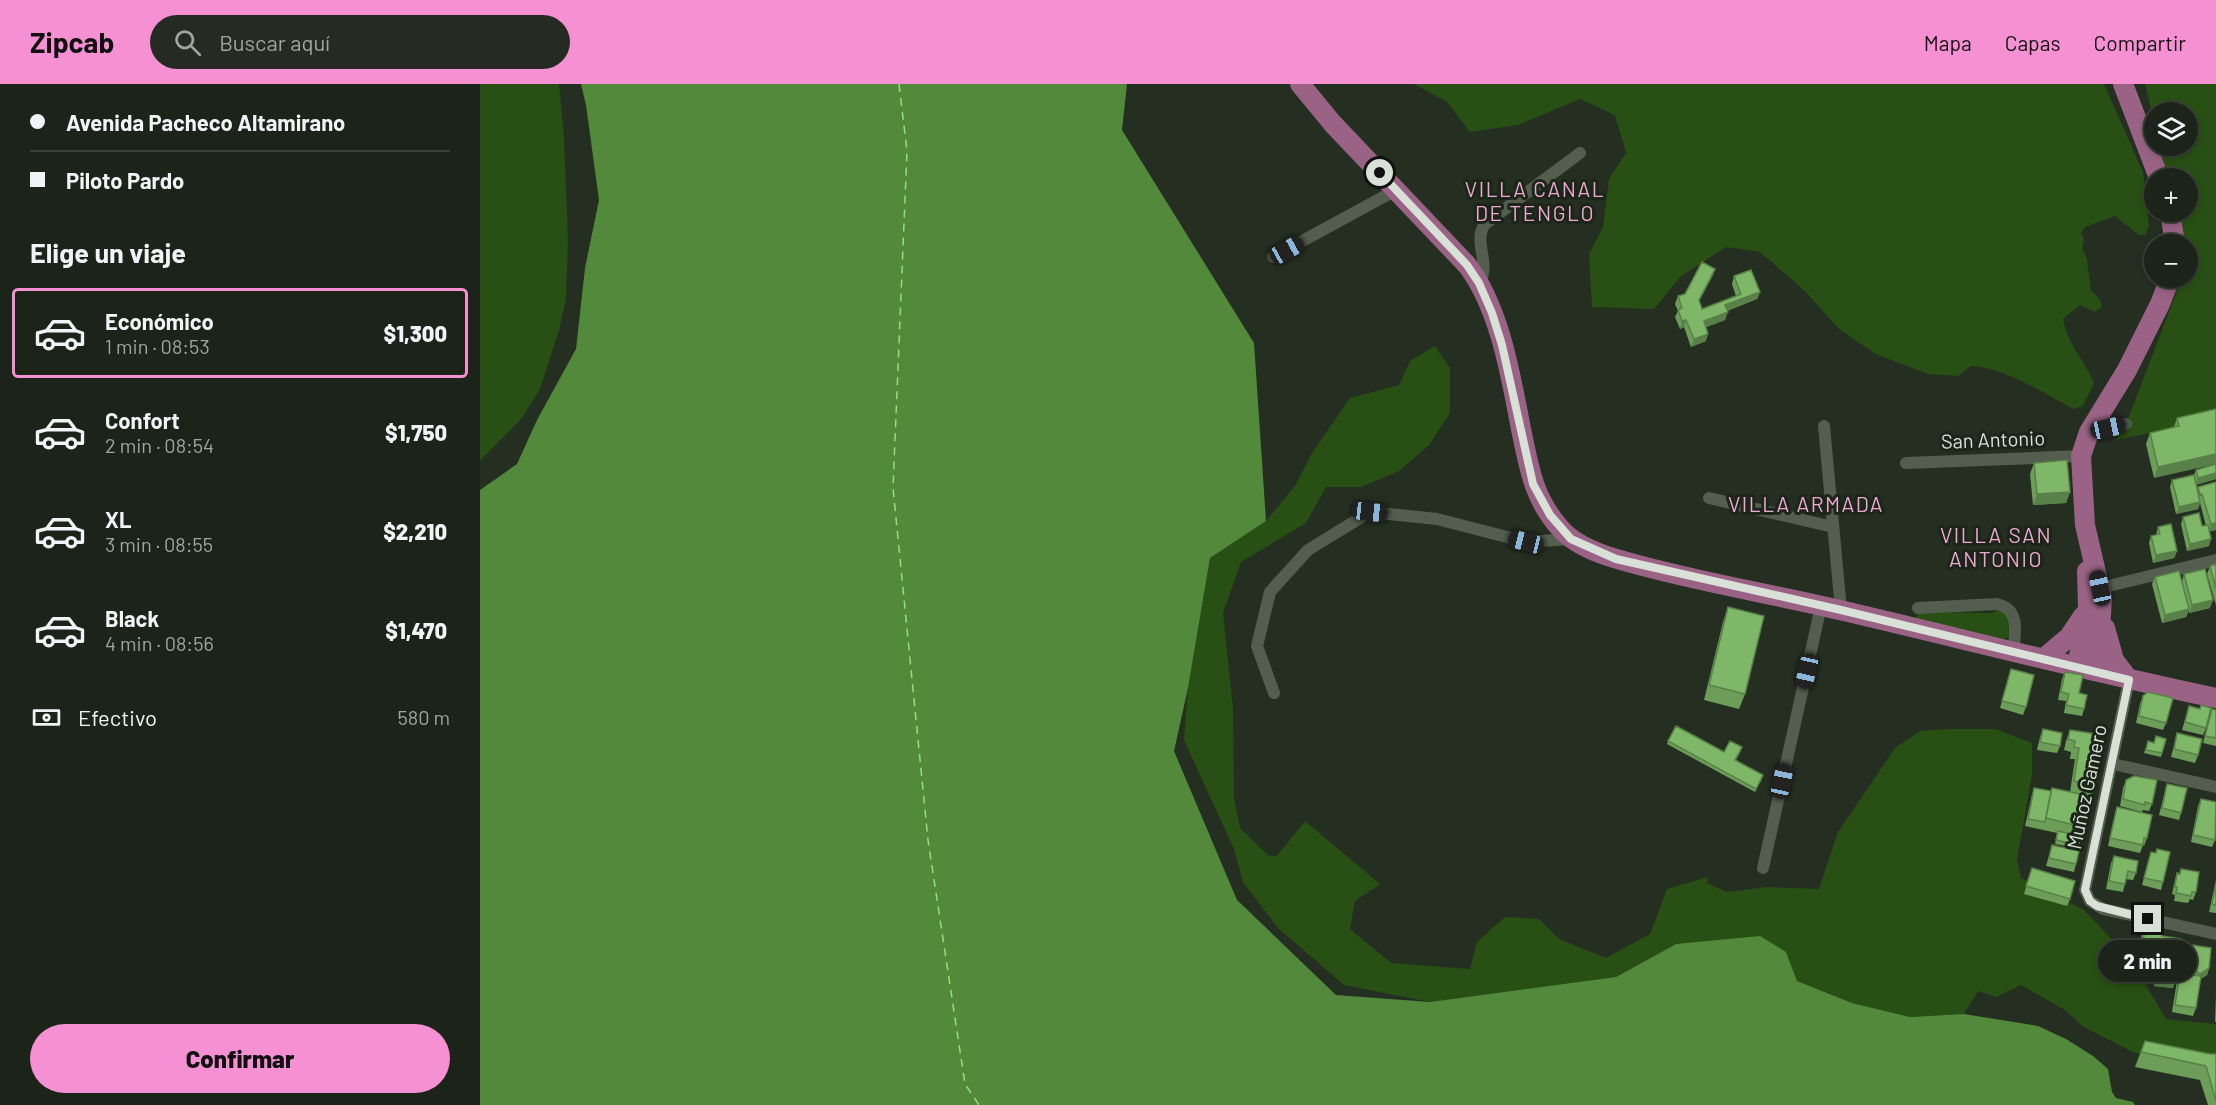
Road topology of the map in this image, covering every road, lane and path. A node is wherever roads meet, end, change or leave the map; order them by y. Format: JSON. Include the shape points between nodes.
{"nodes":[{"id":1,"x":1300,"y":84,"type":"edge"},
{"id":2,"x":2123,"y":84,"type":"edge"},
{"id":3,"x":1580,"y":153,"type":"dead end"},
{"id":4,"x":2155,"y":168,"type":"edge"},
{"id":5,"x":1396,"y":190,"type":"junction"},
{"id":6,"x":1273,"y":257,"type":"dead end"},
{"id":7,"x":1479,"y":283,"type":"junction"},
{"id":8,"x":2166,"y":288,"type":"edge"},
{"id":9,"x":2126,"y":424,"type":"dead end"},
{"id":10,"x":1824,"y":426,"type":"dead end"},
{"id":11,"x":2090,"y":432,"type":"junction"},
{"id":12,"x":2081,"y":456,"type":"junction"},
{"id":13,"x":1906,"y":463,"type":"dead end"},
{"id":14,"x":1709,"y":498,"type":"dead end"},
{"id":15,"x":1833,"y":527,"type":"junction"},
{"id":16,"x":1571,"y":539,"type":"junction"},
{"id":17,"x":2087,"y":540,"type":"junction"},
{"id":18,"x":2216,"y":560,"type":"edge"},
{"id":19,"x":2100,"y":588,"type":"junction"},
{"id":20,"x":1821,"y":606,"type":"junction"},
{"id":21,"x":1918,"y":608,"type":"dead end"},
{"id":22,"x":2095,"y":608,"type":"junction"},
{"id":23,"x":1841,"y":610,"type":"junction"},
{"id":24,"x":2013,"y":652,"type":"junction"},
{"id":25,"x":2043,"y":659,"type":"junction"},
{"id":26,"x":2086,"y":669,"type":"junction"},
{"id":27,"x":2129,"y":680,"type":"junction"},
{"id":28,"x":1274,"y":693,"type":"dead end"},
{"id":29,"x":2216,"y":698,"type":"edge"},
{"id":30,"x":2113,"y":764,"type":"junction"},
{"id":31,"x":2216,"y":787,"type":"edge"},
{"id":32,"x":1763,"y":868,"type":"dead end"},
{"id":33,"x":2216,"y":934,"type":"edge"}],
"edges":[{"from":1,"to":5,"type":"main road"},
{"from":2,"to":4,"type":"main road"},
{"from":3,"to":7,"type":"street","via":[[1485,224],[1481,233],[1485,273]]},
{"from":5,"to":6,"type":"street"},
{"from":5,"to":7,"type":"main road","via":[[1467,265]]},
{"from":7,"to":16,"type":"main road","via":[[1502,345],[1533,484],[1550,515]]},
{"from":8,"to":11,"type":"main road","via":[[2127,370]]},
{"from":9,"to":11,"type":"street"},
{"from":10,"to":15,"type":"street"},
{"from":11,"to":12,"type":"main road"},
{"from":12,"to":13,"type":"street","name":"San Antonio"},
{"from":12,"to":17,"type":"main road"},
{"from":14,"to":15,"type":"street"},
{"from":15,"to":23,"type":"street"},
{"from":16,"to":20,"type":"main road","via":[[1616,559]]},
{"from":16,"to":28,"type":"street","via":[[1526,542],[1437,519],[1370,512],[1308,550],[1270,592],[1257,646]]},
{"from":17,"to":19,"type":"main road"},
{"from":17,"to":22,"type":"main road","via":[[2086,561]]},
{"from":18,"to":19,"type":"street"},
{"from":19,"to":22,"type":"main road"},
{"from":20,"to":23,"type":"main road"},
{"from":20,"to":32,"type":"street"},
{"from":21,"to":24,"type":"street","via":[[2005,606],[2015,620]]},
{"from":22,"to":25,"type":"main road","via":[[2069,638]]},
{"from":22,"to":26,"type":"main road"},
{"from":22,"to":27,"type":"main road","via":[[2111,653]]},
{"from":23,"to":24,"type":"main road"},
{"from":24,"to":25,"type":"main road"},
{"from":25,"to":26,"type":"main road"},
{"from":26,"to":27,"type":"main road"},
{"from":27,"to":29,"type":"main road"},
{"from":27,"to":30,"type":"street","name":"Muñoz Gamero"},
{"from":30,"to":31,"type":"street"},
{"from":30,"to":33,"type":"street","name":"Muñoz Gamero","via":[[2085,890],[2090,901],[2103,909]]}]}
